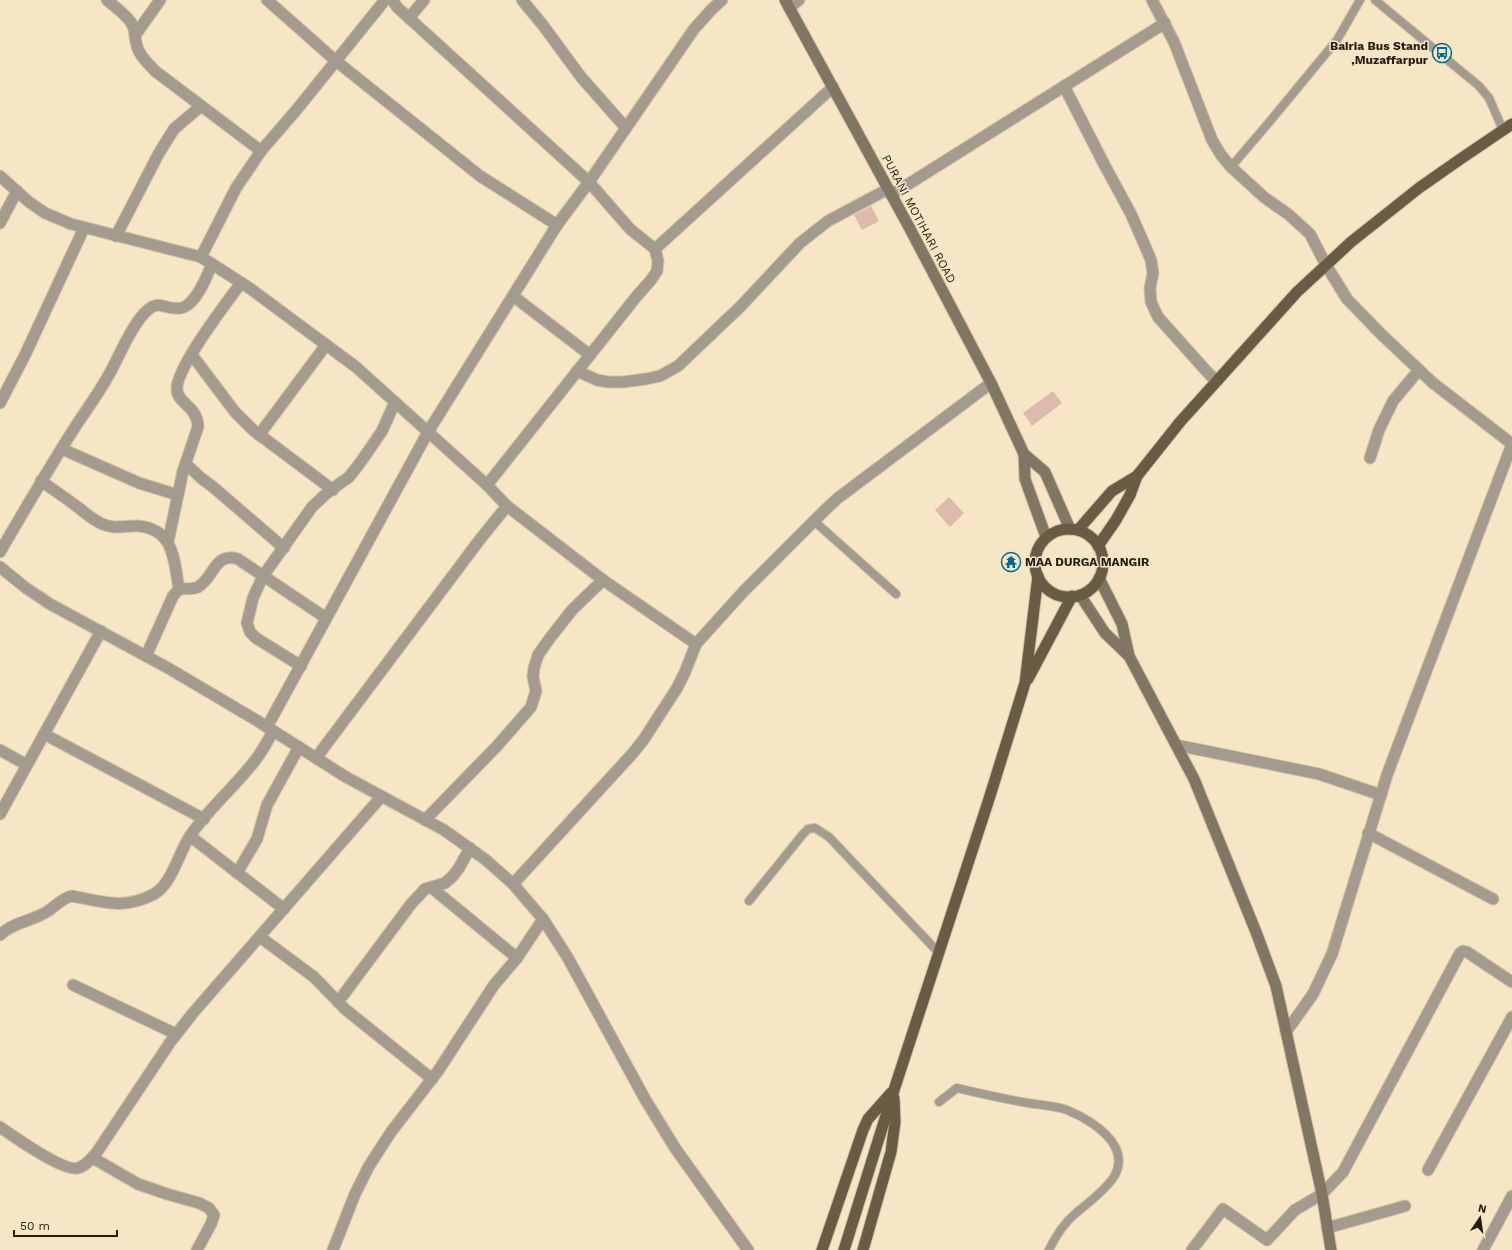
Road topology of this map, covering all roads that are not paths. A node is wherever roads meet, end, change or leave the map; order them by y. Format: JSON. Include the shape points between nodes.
{"nodes":[{"id":1,"x":107,"y":0,"type":"edge"},
{"id":2,"x":160,"y":0,"type":"edge"},
{"id":3,"x":267,"y":0,"type":"edge"},
{"id":4,"x":385,"y":0,"type":"edge"},
{"id":5,"x":392,"y":0,"type":"edge"},
{"id":6,"x":424,"y":0,"type":"edge"},
{"id":7,"x":522,"y":0,"type":"edge"},
{"id":8,"x":722,"y":0,"type":"edge"},
{"id":9,"x":799,"y":0,"type":"edge"},
{"id":10,"x":1152,"y":0,"type":"edge"},
{"id":11,"x":1360,"y":0,"type":"edge"},
{"id":12,"x":1375,"y":0,"type":"edge"},
{"id":13,"x":787,"y":4,"type":"edge"},
{"id":14,"x":409,"y":18,"type":"junction"},
{"id":15,"x":1165,"y":23,"type":"junction"},
{"id":16,"x":136,"y":34,"type":"junction"},
{"id":17,"x":336,"y":61,"type":"junction"},
{"id":18,"x":1064,"y":86,"type":"junction"},
{"id":19,"x":833,"y":87,"type":"junction"},
{"id":20,"x":201,"y":106,"type":"junction"},
{"id":21,"x":1508,"y":127,"type":"edge"},
{"id":22,"x":626,"y":128,"type":"junction"},
{"id":23,"x":261,"y":151,"type":"junction"},
{"id":24,"x":1230,"y":167,"type":"junction"},
{"id":25,"x":0,"y":176,"type":"edge"},
{"id":26,"x":589,"y":182,"type":"junction"},
{"id":27,"x":17,"y":191,"type":"junction"},
{"id":28,"x":890,"y":192,"type":"junction"},
{"id":29,"x":0,"y":224,"type":"edge"},
{"id":30,"x":557,"y":225,"type":"junction"},
{"id":31,"x":84,"y":228,"type":"junction"},
{"id":32,"x":116,"y":236,"type":"junction"},
{"id":33,"x":655,"y":249,"type":"junction"},
{"id":34,"x":201,"y":257,"type":"junction"},
{"id":35,"x":212,"y":264,"type":"junction"},
{"id":36,"x":1326,"y":265,"type":"junction"},
{"id":37,"x":241,"y":282,"type":"junction"},
{"id":38,"x":513,"y":296,"type":"junction"},
{"id":39,"x":326,"y":345,"type":"junction"},
{"id":40,"x":192,"y":355,"type":"junction"},
{"id":41,"x":590,"y":355,"type":"junction"},
{"id":42,"x":1419,"y":370,"type":"junction"},
{"id":43,"x":577,"y":371,"type":"junction"},
{"id":44,"x":1217,"y":381,"type":"junction"},
{"id":45,"x":991,"y":383,"type":"junction"},
{"id":46,"x":395,"y":402,"type":"junction"},
{"id":47,"x":0,"y":403,"type":"edge"},
{"id":48,"x":428,"y":432,"type":"junction"},
{"id":49,"x":259,"y":434,"type":"junction"},
{"id":50,"x":1512,"y":444,"type":"edge"},
{"id":51,"x":62,"y":449,"type":"junction"},
{"id":52,"x":1024,"y":454,"type":"junction"},
{"id":53,"x":1370,"y":458,"type":"dead end"},
{"id":54,"x":186,"y":464,"type":"junction"},
{"id":55,"x":1137,"y":476,"type":"junction"},
{"id":56,"x":41,"y":481,"type":"junction"},
{"id":57,"x":487,"y":485,"type":"junction"},
{"id":58,"x":333,"y":490,"type":"junction"},
{"id":59,"x":178,"y":495,"type":"junction"},
{"id":60,"x":507,"y":506,"type":"junction"},
{"id":61,"x":814,"y":521,"type":"junction"},
{"id":62,"x":1074,"y":529,"type":"junction"},
{"id":63,"x":1046,"y":537,"type":"junction"},
{"id":64,"x":168,"y":542,"type":"junction"},
{"id":65,"x":1098,"y":546,"type":"junction"},
{"id":66,"x":284,"y":548,"type":"junction"},
{"id":67,"x":0,"y":552,"type":"edge"},
{"id":68,"x":0,"y":567,"type":"edge"},
{"id":69,"x":263,"y":576,"type":"junction"},
{"id":70,"x":1038,"y":576,"type":"junction"},
{"id":71,"x":1099,"y":578,"type":"junction"},
{"id":72,"x":602,"y":580,"type":"junction"},
{"id":73,"x":179,"y":589,"type":"junction"},
{"id":74,"x":896,"y":594,"type":"dead end"},
{"id":75,"x":1076,"y":595,"type":"junction"},
{"id":76,"x":326,"y":618,"type":"junction"},
{"id":77,"x":101,"y":631,"type":"junction"},
{"id":78,"x":696,"y":644,"type":"junction"},
{"id":79,"x":146,"y":656,"type":"junction"},
{"id":80,"x":1129,"y":656,"type":"junction"},
{"id":81,"x":301,"y":666,"type":"junction"},
{"id":82,"x":1025,"y":683,"type":"junction"},
{"id":83,"x":270,"y":729,"type":"junction"},
{"id":84,"x":44,"y":734,"type":"junction"},
{"id":85,"x":1176,"y":745,"type":"junction"},
{"id":86,"x":299,"y":747,"type":"junction"},
{"id":87,"x":0,"y":750,"type":"edge"},
{"id":88,"x":316,"y":758,"type":"junction"},
{"id":89,"x":27,"y":765,"type":"junction"},
{"id":90,"x":1381,"y":794,"type":"junction"},
{"id":91,"x":381,"y":797,"type":"junction"},
{"id":92,"x":0,"y":814,"type":"edge"},
{"id":93,"x":204,"y":819,"type":"junction"},
{"id":94,"x":425,"y":820,"type":"junction"},
{"id":95,"x":1368,"y":833,"type":"junction"},
{"id":96,"x":190,"y":836,"type":"junction"},
{"id":97,"x":470,"y":848,"type":"junction"},
{"id":98,"x":237,"y":873,"type":"junction"},
{"id":99,"x":513,"y":884,"type":"junction"},
{"id":100,"x":432,"y":888,"type":"junction"},
{"id":101,"x":1493,"y":900,"type":"dead end"},
{"id":102,"x":749,"y":901,"type":"dead end"},
{"id":103,"x":284,"y":909,"type":"junction"},
{"id":104,"x":543,"y":919,"type":"junction"},
{"id":105,"x":0,"y":935,"type":"edge"},
{"id":106,"x":260,"y":937,"type":"junction"},
{"id":107,"x":938,"y":953,"type":"junction"},
{"id":108,"x":516,"y":958,"type":"junction"},
{"id":109,"x":1512,"y":982,"type":"edge"},
{"id":110,"x":73,"y":985,"type":"dead end"},
{"id":111,"x":338,"y":1002,"type":"junction"},
{"id":112,"x":1512,"y":1017,"type":"edge"},
{"id":113,"x":1286,"y":1032,"type":"junction"},
{"id":114,"x":176,"y":1034,"type":"junction"},
{"id":115,"x":432,"y":1079,"type":"junction"},
{"id":116,"x":894,"y":1090,"type":"junction"},
{"id":117,"x":939,"y":1102,"type":"dead end"},
{"id":118,"x":0,"y":1126,"type":"edge"},
{"id":119,"x":93,"y":1158,"type":"junction"},
{"id":120,"x":1428,"y":1170,"type":"dead end"},
{"id":121,"x":1322,"y":1194,"type":"junction"},
{"id":122,"x":1512,"y":1196,"type":"edge"},
{"id":123,"x":1405,"y":1206,"type":"dead end"},
{"id":124,"x":1327,"y":1228,"type":"junction"},
{"id":125,"x":197,"y":1250,"type":"edge"},
{"id":126,"x":333,"y":1250,"type":"edge"},
{"id":127,"x":748,"y":1250,"type":"edge"},
{"id":128,"x":822,"y":1250,"type":"edge"},
{"id":129,"x":844,"y":1250,"type":"edge"},
{"id":130,"x":863,"y":1250,"type":"edge"},
{"id":131,"x":1050,"y":1250,"type":"edge"},
{"id":132,"x":1192,"y":1250,"type":"edge"},
{"id":133,"x":1331,"y":1250,"type":"edge"},
{"id":134,"x":1482,"y":1250,"type":"edge"}],
"edges":[{"from":1,"to":16,"type":"street","via":[[131,23]]},
{"from":2,"to":16,"type":"street"},
{"from":3,"to":17,"type":"street"},
{"from":4,"to":17,"type":"street"},
{"from":5,"to":14,"type":"street"},
{"from":6,"to":14,"type":"street"},
{"from":7,"to":22,"type":"street","via":[[581,77]]},
{"from":8,"to":22,"type":"street","via":[[694,29]]},
{"from":9,"to":13,"type":"street"},
{"from":10,"to":15,"type":"street"},
{"from":11,"to":24,"type":"lane","via":[[1337,40]]},
{"from":12,"to":21,"type":"lane","via":[[1479,86]]},
{"from":13,"to":19,"type":"main road","name":"PURANI MOTIHARI ROAD"},
{"from":14,"to":26,"type":"street"},
{"from":15,"to":18,"type":"street"},
{"from":15,"to":24,"type":"street","via":[[1212,140]]},
{"from":16,"to":20,"type":"street","via":[[141,56],[155,71]]},
{"from":17,"to":23,"type":"street"},
{"from":17,"to":30,"type":"street","via":[[480,176]]},
{"from":18,"to":28,"type":"street"},
{"from":18,"to":44,"type":"street","via":[[1131,214],[1151,260],[1151,302],[1158,317]]},
{"from":19,"to":28,"type":"main road","name":"PURANI MOTIHARI ROAD"},
{"from":19,"to":33,"type":"street"},
{"from":20,"to":23,"type":"street"},
{"from":20,"to":32,"type":"street","via":[[174,129]]},
{"from":21,"to":36,"type":"main road","via":[[1419,188]]},
{"from":22,"to":26,"type":"street"},
{"from":23,"to":34,"type":"street","via":[[236,188]]},
{"from":24,"to":36,"type":"street","via":[[1310,234]]},
{"from":25,"to":27,"type":"street"},
{"from":26,"to":30,"type":"street"},
{"from":26,"to":33,"type":"street","via":[[630,229]]},
{"from":27,"to":29,"type":"street"},
{"from":27,"to":31,"type":"street","via":[[45,212]]},
{"from":28,"to":43,"type":"street","via":[[828,221],[800,243],[749,298],[678,366],[660,376],[608,382]]},
{"from":28,"to":45,"type":"main road","name":"PURANI MOTIHARI ROAD"},
{"from":30,"to":38,"type":"street"},
{"from":31,"to":32,"type":"street"},
{"from":31,"to":47,"type":"street"},
{"from":32,"to":34,"type":"street"},
{"from":33,"to":41,"type":"street","via":[[657,271]]},
{"from":34,"to":35,"type":"street"},
{"from":35,"to":37,"type":"street"},
{"from":35,"to":51,"type":"street","via":[[203,285],[188,304],[182,308],[163,305],[148,308],[127,338],[108,378]]},
{"from":36,"to":42,"type":"street","via":[[1347,299]]},
{"from":36,"to":44,"type":"main road","via":[[1297,292]]},
{"from":37,"to":39,"type":"street"},
{"from":37,"to":40,"type":"street"},
{"from":38,"to":41,"type":"street"},
{"from":38,"to":48,"type":"street"},
{"from":39,"to":46,"type":"street","via":[[356,367]]},
{"from":39,"to":49,"type":"street"},
{"from":40,"to":49,"type":"street","via":[[235,412]]},
{"from":40,"to":54,"type":"street","via":[[180,374],[176,390],[178,396],[198,419],[196,437]]},
{"from":41,"to":43,"type":"street"},
{"from":42,"to":50,"type":"street"},
{"from":42,"to":53,"type":"street","via":[[1393,401]]},
{"from":43,"to":57,"type":"street"},
{"from":44,"to":55,"type":"main road"},
{"from":45,"to":52,"type":"main road","name":"PURANI MOTIHARI ROAD"},
{"from":45,"to":61,"type":"street","via":[[854,486]]},
{"from":46,"to":48,"type":"street"},
{"from":46,"to":58,"type":"street","via":[[382,431],[360,463],[349,477]]},
{"from":48,"to":57,"type":"street"},
{"from":48,"to":76,"type":"street"},
{"from":49,"to":58,"type":"street"},
{"from":50,"to":90,"type":"street"},
{"from":51,"to":56,"type":"street"},
{"from":51,"to":59,"type":"street","via":[[139,483]]},
{"from":52,"to":62,"type":"main road","name":"PURANI MOTIHARI ROAD","via":[[1045,472]]},
{"from":52,"to":63,"type":"main road","name":"PURANI MOTIHARI ROAD","via":[[1025,479]]},
{"from":54,"to":59,"type":"street"},
{"from":54,"to":66,"type":"street"},
{"from":55,"to":62,"type":"main road","via":[[1112,492]]},
{"from":55,"to":65,"type":"main road","via":[[1130,495]]},
{"from":56,"to":64,"type":"street","via":[[100,523],[114,528],[139,526],[150,529]]},
{"from":56,"to":67,"type":"street"},
{"from":57,"to":60,"type":"street"},
{"from":58,"to":66,"type":"street","via":[[312,508]]},
{"from":59,"to":64,"type":"street"},
{"from":60,"to":72,"type":"street"},
{"from":60,"to":88,"type":"street"},
{"from":61,"to":74,"type":"lane"},
{"from":61,"to":78,"type":"street","via":[[744,591]]},
{"from":62,"to":63,"type":"main road","via":[[1062,529]]},
{"from":62,"to":65,"type":"main road","via":[[1090,536]]},
{"from":63,"to":70,"type":"main road","via":[[1035,559]]},
{"from":64,"to":73,"type":"street"},
{"from":65,"to":71,"type":"main road","via":[[1103,562]]},
{"from":66,"to":69,"type":"street"},
{"from":68,"to":77,"type":"street","via":[[50,604]]},
{"from":69,"to":73,"type":"street","via":[[238,559],[230,557],[222,559],[199,586],[193,589]]},
{"from":69,"to":76,"type":"street"},
{"from":69,"to":81,"type":"street","via":[[249,612],[247,623],[250,632]]},
{"from":70,"to":75,"type":"main road","via":[[1055,594]]},
{"from":70,"to":82,"type":"main road"},
{"from":71,"to":75,"type":"main road","via":[[1088,591]]},
{"from":71,"to":80,"type":"main road","via":[[1122,624]]},
{"from":72,"to":78,"type":"street"},
{"from":72,"to":94,"type":"street","via":[[572,610],[538,655],[533,677],[536,691],[531,707]]},
{"from":73,"to":79,"type":"street","via":[[172,596]]},
{"from":75,"to":80,"type":"main road","via":[[1105,633]]},
{"from":75,"to":82,"type":"main road"},
{"from":76,"to":81,"type":"street"},
{"from":77,"to":79,"type":"street"},
{"from":77,"to":84,"type":"street"},
{"from":78,"to":99,"type":"street","via":[[677,688],[640,744]]},
{"from":79,"to":83,"type":"street"},
{"from":80,"to":85,"type":"main road"},
{"from":81,"to":83,"type":"street"},
{"from":82,"to":107,"type":"main road"},
{"from":83,"to":86,"type":"street"},
{"from":83,"to":93,"type":"street","via":[[256,760]]},
{"from":84,"to":89,"type":"street"},
{"from":84,"to":93,"type":"street"},
{"from":85,"to":90,"type":"street","via":[[1320,774]]},
{"from":85,"to":113,"type":"main road","via":[[1194,779],[1256,932],[1276,986]]},
{"from":86,"to":88,"type":"street"},
{"from":86,"to":98,"type":"street","via":[[267,805],[256,839]]},
{"from":87,"to":89,"type":"street"},
{"from":88,"to":91,"type":"street"},
{"from":89,"to":92,"type":"street"},
{"from":90,"to":95,"type":"street"},
{"from":91,"to":94,"type":"street"},
{"from":91,"to":103,"type":"street"},
{"from":93,"to":96,"type":"street"},
{"from":94,"to":97,"type":"street"},
{"from":95,"to":101,"type":"street"},
{"from":95,"to":113,"type":"street","via":[[1332,954],[1313,994]]},
{"from":96,"to":98,"type":"street"},
{"from":96,"to":105,"type":"street","via":[[170,876],[156,893],[125,904],[66,897],[45,913]]},
{"from":97,"to":99,"type":"street"},
{"from":97,"to":100,"type":"street","via":[[452,877]]},
{"from":98,"to":103,"type":"street"},
{"from":99,"to":104,"type":"street"},
{"from":100,"to":108,"type":"street"},
{"from":100,"to":111,"type":"street","via":[[425,889],[411,904]]},
{"from":102,"to":107,"type":"lane","via":[[803,834],[808,829],[815,828],[829,837]]},
{"from":103,"to":106,"type":"street"},
{"from":104,"to":108,"type":"street"},
{"from":104,"to":127,"type":"street","via":[[568,958],[675,1148]]},
{"from":106,"to":111,"type":"street","via":[[314,977]]},
{"from":106,"to":114,"type":"street"},
{"from":107,"to":116,"type":"main road"},
{"from":108,"to":115,"type":"street","via":[[494,985]]},
{"from":109,"to":121,"type":"street","via":[[1467,952],[1460,953],[1342,1172]]},
{"from":110,"to":114,"type":"street"},
{"from":111,"to":115,"type":"street"},
{"from":112,"to":120,"type":"street"},
{"from":113,"to":121,"type":"main road"},
{"from":114,"to":119,"type":"street"},
{"from":115,"to":126,"type":"street","via":[[391,1132],[369,1166]]},
{"from":116,"to":128,"type":"main road","via":[[868,1119],[863,1130]]},
{"from":116,"to":129,"type":"main road"},
{"from":116,"to":130,"type":"main road","via":[[895,1122],[891,1152]]},
{"from":117,"to":131,"type":"lane","via":[[957,1088],[1001,1099],[1066,1110],[1091,1122],[1106,1134],[1114,1145],[1118,1166],[1115,1176],[1063,1226]]},
{"from":118,"to":119,"type":"street","via":[[45,1156],[70,1168],[84,1165]]},
{"from":119,"to":125,"type":"street","via":[[138,1184],[209,1208],[214,1215]]},
{"from":121,"to":124,"type":"main road"},
{"from":121,"to":132,"type":"street","via":[[1295,1210],[1267,1240],[1224,1209]]},
{"from":122,"to":134,"type":"street"},
{"from":123,"to":124,"type":"street"},
{"from":124,"to":133,"type":"main road"}]}
